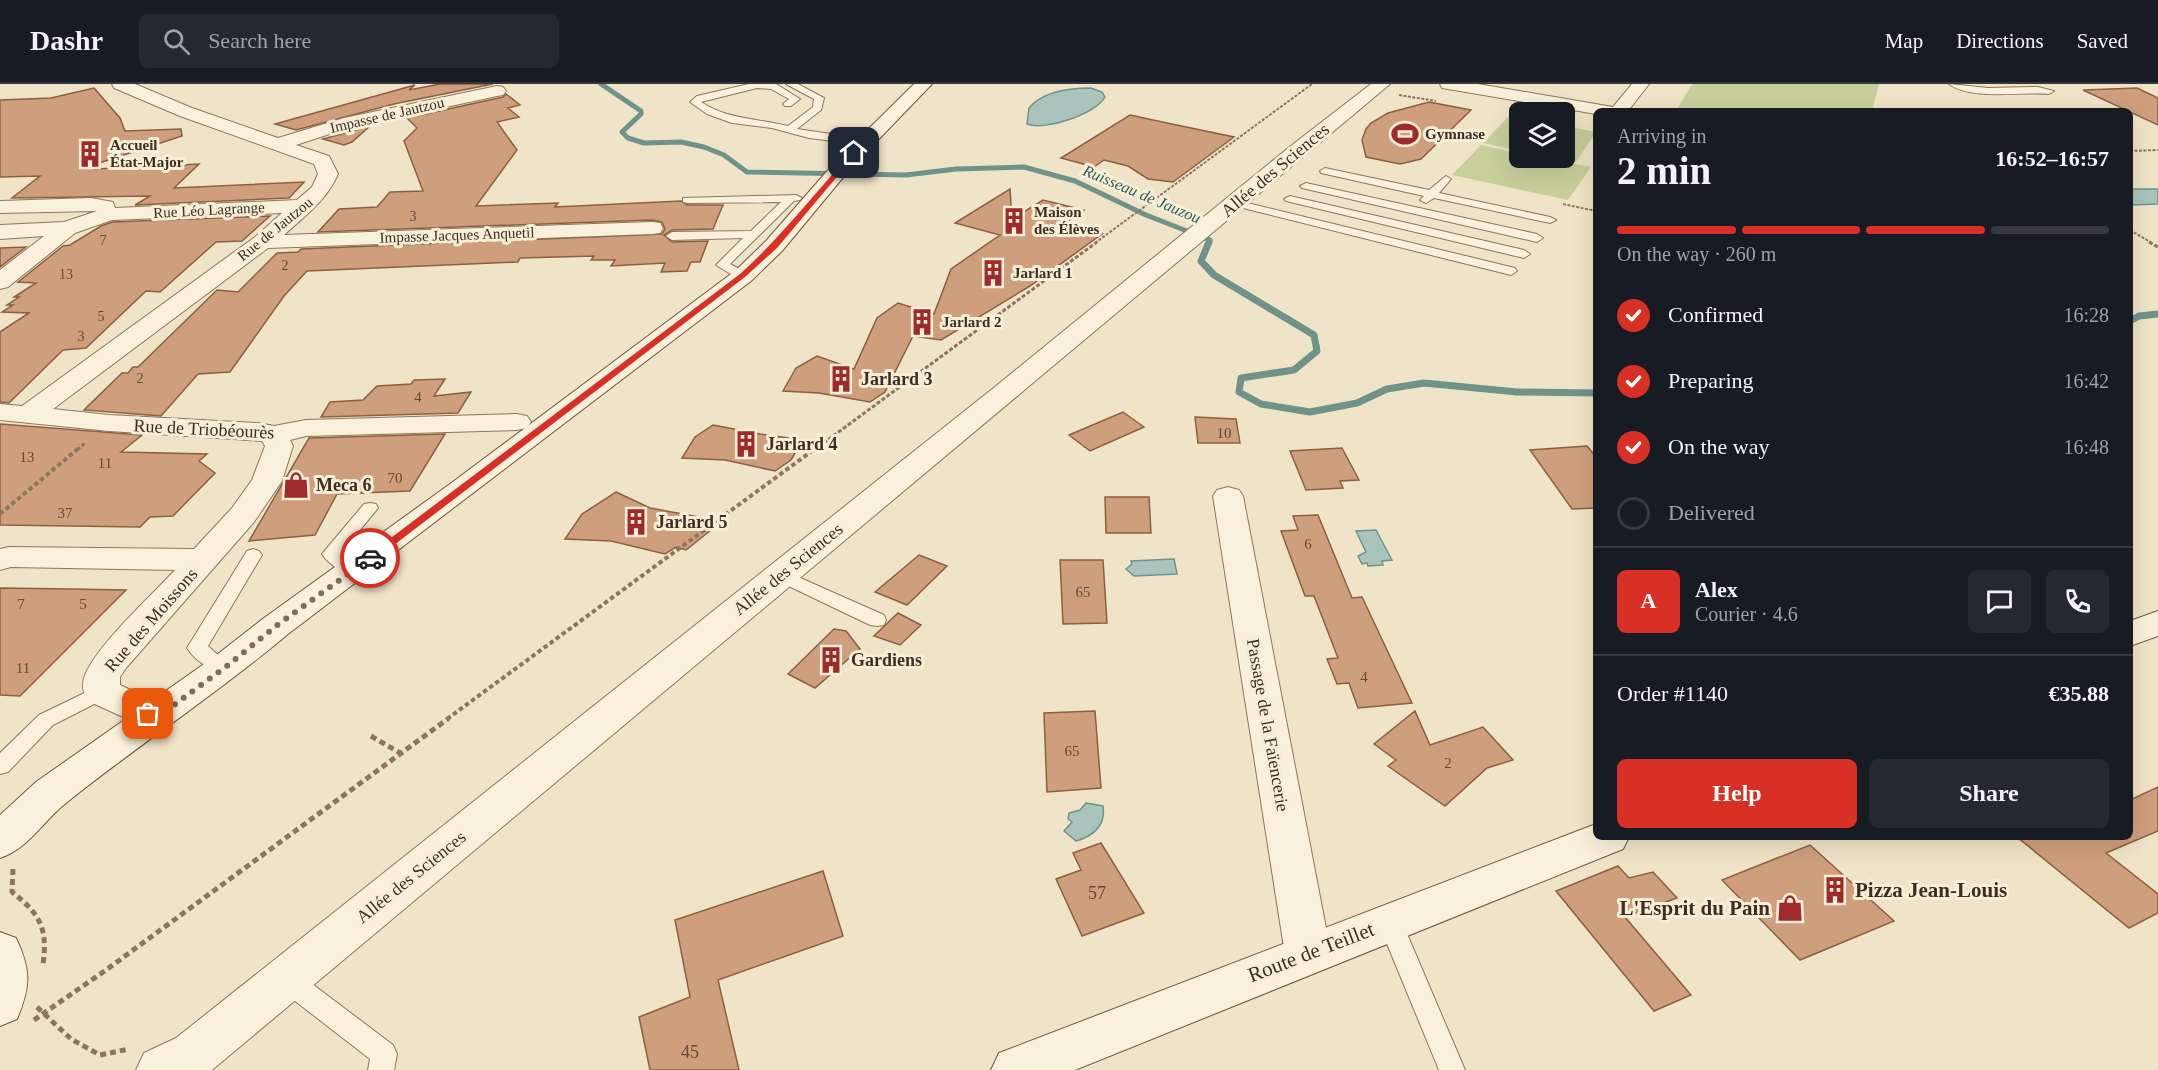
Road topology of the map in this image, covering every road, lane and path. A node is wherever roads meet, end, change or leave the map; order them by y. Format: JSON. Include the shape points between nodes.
{"nodes":[{"id":1,"x":120,"y":84,"type":"edge"},
{"id":2,"x":791,"y":84,"type":"edge"},
{"id":3,"x":924,"y":84,"type":"edge"},
{"id":4,"x":1312,"y":84,"type":"edge"},
{"id":5,"x":1382,"y":84,"type":"edge"},
{"id":6,"x":1448,"y":84,"type":"edge"},
{"id":7,"x":1641,"y":84,"type":"edge"},
{"id":8,"x":1954,"y":84,"type":"edge"},
{"id":9,"x":497,"y":91,"type":"dead end"},
{"id":10,"x":2049,"y":91,"type":"dead end"},
{"id":11,"x":788,"y":104,"type":"dead end"},
{"id":12,"x":1593,"y":108,"type":"edge"},
{"id":13,"x":1621,"y":108,"type":"edge"},
{"id":14,"x":790,"y":129,"type":"junction"},
{"id":15,"x":865,"y":142,"type":"junction"},
{"id":16,"x":279,"y":144,"type":"junction"},
{"id":17,"x":2158,"y":150,"type":"edge"},
{"id":18,"x":2133,"y":152,"type":"edge"},
{"id":19,"x":1325,"y":171,"type":"dead end"},
{"id":20,"x":1446,"y":179,"type":"dead end"},
{"id":21,"x":819,"y":185,"type":"junction"},
{"id":22,"x":1306,"y":186,"type":"dead end"},
{"id":23,"x":1418,"y":187,"type":"junction"},
{"id":24,"x":1432,"y":194,"type":"junction"},
{"id":25,"x":1290,"y":199,"type":"dead end"},
{"id":26,"x":687,"y":200,"type":"dead end"},
{"id":27,"x":1235,"y":203,"type":"junction"},
{"id":28,"x":1563,"y":204,"type":"dead end"},
{"id":29,"x":306,"y":206,"type":"junction"},
{"id":30,"x":0,"y":207,"type":"edge"},
{"id":31,"x":1399,"y":207,"type":"junction"},
{"id":32,"x":1416,"y":210,"type":"junction"},
{"id":33,"x":1593,"y":210,"type":"edge"},
{"id":34,"x":112,"y":214,"type":"junction"},
{"id":35,"x":1550,"y":220,"type":"dead end"},
{"id":36,"x":1384,"y":221,"type":"junction"},
{"id":37,"x":1401,"y":225,"type":"junction"},
{"id":38,"x":67,"y":228,"type":"junction"},
{"id":39,"x":0,"y":232,"type":"edge"},
{"id":40,"x":662,"y":232,"type":"joint"},
{"id":41,"x":2133,"y":232,"type":"edge"},
{"id":42,"x":754,"y":234,"type":"junction"},
{"id":43,"x":1368,"y":238,"type":"junction"},
{"id":44,"x":1537,"y":238,"type":"dead end"},
{"id":45,"x":263,"y":242,"type":"junction"},
{"id":46,"x":1385,"y":242,"type":"junction"},
{"id":47,"x":2158,"y":247,"type":"edge"},
{"id":48,"x":1524,"y":254,"type":"dead end"},
{"id":49,"x":1511,"y":271,"type":"dead end"},
{"id":50,"x":742,"y":276,"type":"junction"},
{"id":51,"x":0,"y":282,"type":"edge"},
{"id":52,"x":0,"y":412,"type":"edge"},
{"id":53,"x":29,"y":414,"type":"junction"},
{"id":54,"x":517,"y":422,"type":"dead end"},
{"id":55,"x":109,"y":423,"type":"junction"},
{"id":56,"x":274,"y":435,"type":"junction"},
{"id":57,"x":1228,"y":496,"type":"dead end"},
{"id":58,"x":370,"y":508,"type":"dead end"},
{"id":59,"x":0,"y":514,"type":"edge"},
{"id":60,"x":253,"y":555,"type":"dead end"},
{"id":61,"x":0,"y":560,"type":"edge"},
{"id":62,"x":204,"y":560,"type":"junction"},
{"id":63,"x":354,"y":570,"type":"junction"},
{"id":64,"x":780,"y":575,"type":"junction"},
{"id":65,"x":877,"y":620,"type":"dead end"},
{"id":66,"x":2158,"y":623,"type":"edge"},
{"id":67,"x":2133,"y":633,"type":"edge"},
{"id":68,"x":220,"y":663,"type":"junction"},
{"id":69,"x":101,"y":692,"type":"junction"},
{"id":70,"x":148,"y":714,"type":"junction"},
{"id":71,"x":371,"y":736,"type":"dead end"},
{"id":72,"x":400,"y":753,"type":"junction"},
{"id":73,"x":0,"y":766,"type":"edge"},
{"id":74,"x":0,"y":810,"type":"edge"},
{"id":75,"x":1600,"y":840,"type":"edge"},
{"id":76,"x":7,"y":853,"type":"edge"},
{"id":77,"x":1390,"y":922,"type":"junction"},
{"id":78,"x":0,"y":952,"type":"edge"},
{"id":79,"x":1308,"y":954,"type":"junction"},
{"id":80,"x":42,"y":971,"type":"dead end"},
{"id":81,"x":286,"y":979,"type":"junction"},
{"id":82,"x":20,"y":1010,"type":"edge"},
{"id":83,"x":43,"y":1015,"type":"junction"},
{"id":84,"x":168,"y":1060,"type":"edge"},
{"id":85,"x":381,"y":1070,"type":"edge"},
{"id":86,"x":1016,"y":1070,"type":"edge"},
{"id":87,"x":1452,"y":1070,"type":"edge"}],
"edges":[{"from":1,"to":16,"type":"street","name":"Rue de Jautzou"},
{"from":2,"to":14,"type":"lane","via":[[819,98],[818,108]]},
{"from":3,"to":15,"type":"street"},
{"from":4,"to":72,"type":"path"},
{"from":5,"to":27,"type":"street","name":"Allée des Sciences"},
{"from":6,"to":12,"type":"street"},
{"from":7,"to":13,"type":"street"},
{"from":8,"to":10,"type":"lane","via":[[1977,90]]},
{"from":9,"to":16,"type":"street","name":"Impasse de Jautzou","via":[[344,123]]},
{"from":11,"to":14,"type":"lane","via":[[795,99],[773,86],[757,85],[695,102],[732,120]]},
{"from":14,"to":15,"type":"lane"},
{"from":15,"to":21,"type":"street"},
{"from":16,"to":29,"type":"street","name":"Rue de Jautzou","via":[[322,160],[328,174],[321,190]]},
{"from":17,"to":18,"type":"path"},
{"from":19,"to":23,"type":"lane"},
{"from":20,"to":24,"type":"lane"},
{"from":21,"to":26,"type":"lane"},
{"from":21,"to":42,"type":"lane"},
{"from":21,"to":50,"type":"street","via":[[774,246]]},
{"from":22,"to":31,"type":"lane"},
{"from":23,"to":24,"type":"lane"},
{"from":23,"to":31,"type":"lane"},
{"from":24,"to":32,"type":"lane"},
{"from":24,"to":35,"type":"lane"},
{"from":25,"to":36,"type":"lane"},
{"from":27,"to":43,"type":"lane"},
{"from":27,"to":64,"type":"street","name":"Allée des Sciences"},
{"from":28,"to":33,"type":"path"},
{"from":29,"to":34,"type":"street","name":"Rue Léo Lagrange"},
{"from":29,"to":45,"type":"street","name":"Rue de Jautzou"},
{"from":30,"to":34,"type":"street","name":"Rue Léo Lagrange","via":[[91,204],[107,206]]},
{"from":31,"to":32,"type":"lane"},
{"from":31,"to":36,"type":"lane"},
{"from":32,"to":37,"type":"lane"},
{"from":32,"to":44,"type":"lane"},
{"from":34,"to":38,"type":"street","name":"Rue Léo Lagrange"},
{"from":36,"to":37,"type":"lane"},
{"from":36,"to":43,"type":"lane"},
{"from":37,"to":46,"type":"lane"},
{"from":37,"to":48,"type":"lane"},
{"from":38,"to":39,"type":"street","name":"Rue Léo Lagrange"},
{"from":38,"to":51,"type":"street","name":"Rue Léo Lagrange"},
{"from":40,"to":42,"type":"lane"},
{"from":40,"to":45,"type":"street","name":"Impasse Jacques Anquetil"},
{"from":41,"to":47,"type":"path"},
{"from":42,"to":50,"type":"lane","via":[[722,265]]},
{"from":43,"to":46,"type":"lane"},
{"from":45,"to":53,"type":"street","name":"Rue de Jautzou"},
{"from":46,"to":49,"type":"lane"},
{"from":50,"to":63,"type":"street"},
{"from":52,"to":53,"type":"street","name":"Rue de Triobéourès"},
{"from":53,"to":55,"type":"street","name":"Rue de Triobéourès"},
{"from":54,"to":56,"type":"street","name":"Rue de Triobéourès","via":[[306,428]]},
{"from":55,"to":56,"type":"street","name":"Rue de Triobéourès"},
{"from":55,"to":59,"type":"path"},
{"from":56,"to":62,"type":"street","name":"Rue des Moissons","via":[[279,446],[267,481]]},
{"from":57,"to":79,"type":"street","name":"Passage de la Faïencerie"},
{"from":58,"to":63,"type":"lane","via":[[331,554]]},
{"from":60,"to":68,"type":"lane","via":[[197,648]]},
{"from":61,"to":62,"type":"street","name":"Rue des Moissons"},
{"from":62,"to":69,"type":"street","name":"Rue des Moissons","via":[[113,659],[102,677]]},
{"from":63,"to":68,"type":"street"},
{"from":64,"to":65,"type":"lane"},
{"from":64,"to":81,"type":"street","name":"Allée des Sciences"},
{"from":66,"to":67,"type":"street"},
{"from":68,"to":70,"type":"street"},
{"from":69,"to":70,"type":"street","name":"Rue des Moissons"},
{"from":69,"to":73,"type":"lane","via":[[46,720]]},
{"from":70,"to":74,"type":"street"},
{"from":70,"to":76,"type":"street","via":[[50,793]]},
{"from":71,"to":72,"type":"path"},
{"from":72,"to":83,"type":"path"},
{"from":75,"to":77,"type":"street","name":"Route de Teillet"},
{"from":76,"to":80,"type":"path","via":[[12,892],[43,923],[46,949]]},
{"from":77,"to":79,"type":"street","name":"Route de Teillet"},
{"from":77,"to":87,"type":"lane"},
{"from":78,"to":82,"type":"street","via":[[7,970],[5,988]]},
{"from":79,"to":86,"type":"street","name":"Route de Teillet"},
{"from":81,"to":84,"type":"street","name":"Allée des Sciences"},
{"from":81,"to":85,"type":"lane","via":[[384,1054]]},
{"from":82,"to":83,"type":"path"},
{"from":82,"to":83,"type":"path","via":[[36,1005]]},
{"from":83,"to":84,"type":"path","via":[[71,1040],[100,1055]]}]}
